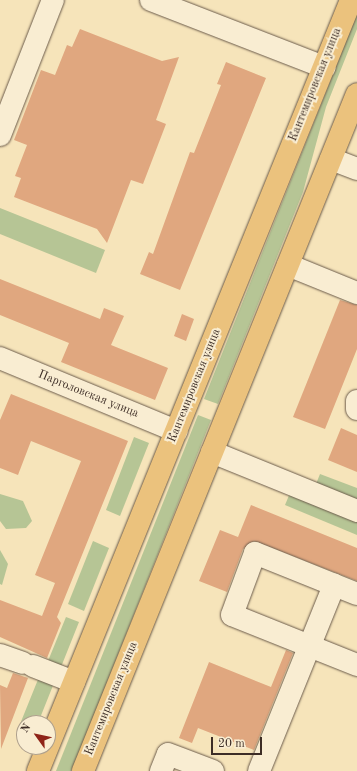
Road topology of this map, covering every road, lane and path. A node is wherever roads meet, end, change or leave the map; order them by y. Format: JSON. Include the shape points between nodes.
{"nodes":[{"id":1,"x":53,"y":0,"type":"edge"},
{"id":2,"x":151,"y":0,"type":"edge"},
{"id":3,"x":351,"y":0,"type":"edge"},
{"id":4,"x":324,"y":66,"type":"junction"},
{"id":5,"x":357,"y":94,"type":"edge"},
{"id":6,"x":0,"y":135,"type":"edge"},
{"id":7,"x":331,"y":159,"type":"junction"},
{"id":8,"x":357,"y":169,"type":"edge"},
{"id":9,"x":288,"y":265,"type":"junction"},
{"id":10,"x":357,"y":293,"type":"edge"},
{"id":11,"x":0,"y":358,"type":"edge"},
{"id":12,"x":357,"y":401,"type":"edge"},
{"id":13,"x":357,"y":408,"type":"edge"},
{"id":14,"x":176,"y":431,"type":"junction"},
{"id":15,"x":212,"y":452,"type":"junction"},
{"id":16,"x":357,"y":511,"type":"edge"},
{"id":17,"x":334,"y":585,"type":"junction"},
{"id":18,"x":357,"y":594,"type":"edge"},
{"id":19,"x":309,"y":646,"type":"junction"},
{"id":20,"x":0,"y":655,"type":"edge"},
{"id":21,"x":357,"y":665,"type":"edge"},
{"id":22,"x":74,"y":682,"type":"junction"},
{"id":23,"x":38,"y":771,"type":"edge"},
{"id":24,"x":83,"y":771,"type":"edge"},
{"id":25,"x":161,"y":771,"type":"edge"},
{"id":26,"x":212,"y":771,"type":"edge"},
{"id":27,"x":259,"y":771,"type":"edge"}],
"edges":[{"from":1,"to":6,"type":"street"},
{"from":2,"to":4,"type":"street"},
{"from":3,"to":4,"type":"main road","name":"Кантемировская улица"},
{"from":4,"to":14,"type":"main road","name":"Кантемировская улица"},
{"from":5,"to":7,"type":"main road","name":"Кантемировская улица"},
{"from":7,"to":8,"type":"street"},
{"from":7,"to":9,"type":"main road","name":"Кантемировская улица"},
{"from":9,"to":10,"type":"street"},
{"from":9,"to":15,"type":"main road","name":"Кантемировская улица"},
{"from":11,"to":14,"type":"street","name":"Парголовская улица"},
{"from":12,"to":13,"type":"street"},
{"from":14,"to":22,"type":"main road","name":"Кантемировская улица"},
{"from":15,"to":16,"type":"street"},
{"from":15,"to":24,"type":"main road","name":"Кантемировская улица"},
{"from":17,"to":18,"type":"street"},
{"from":17,"to":19,"type":"street"},
{"from":17,"to":19,"type":"street","via":[[255,553],[232,615]]},
{"from":19,"to":21,"type":"street"},
{"from":19,"to":27,"type":"street"},
{"from":20,"to":22,"type":"street"},
{"from":22,"to":23,"type":"main road","name":"Кантемировская улица"},
{"from":25,"to":26,"type":"street","via":[[168,754]]}]}
